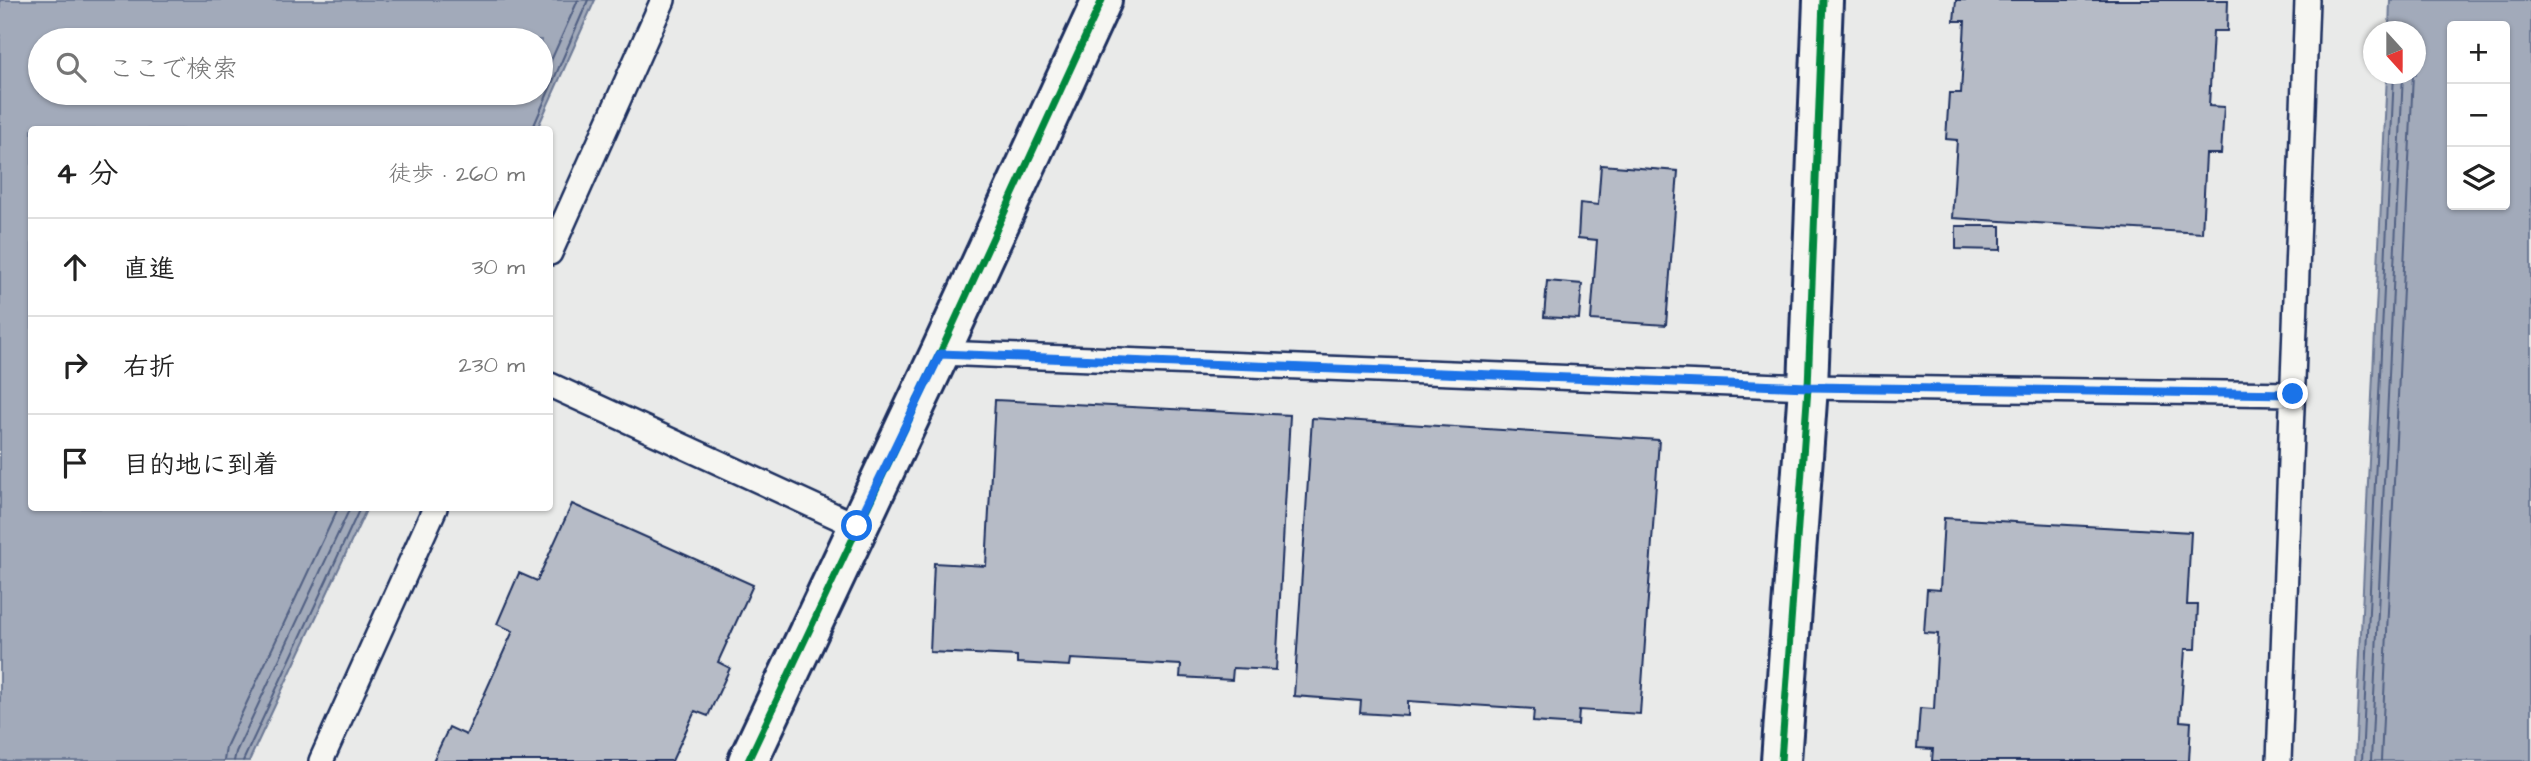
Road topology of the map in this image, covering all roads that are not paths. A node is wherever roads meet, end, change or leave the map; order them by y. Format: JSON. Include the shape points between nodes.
{"nodes":[{"id":1,"x":663,"y":0,"type":"edge"},
{"id":2,"x":1102,"y":0,"type":"edge"},
{"id":3,"x":1823,"y":0,"type":"edge"},
{"id":4,"x":2307,"y":0,"type":"edge"},
{"id":5,"x":553,"y":246,"type":"edge"},
{"id":6,"x":940,"y":354,"type":"junction"},
{"id":7,"x":553,"y":386,"type":"edge"},
{"id":8,"x":1808,"y":387,"type":"junction"},
{"id":9,"x":2293,"y":394,"type":"junction"},
{"id":10,"x":434,"y":511,"type":"edge"},
{"id":11,"x":857,"y":526,"type":"junction"},
{"id":12,"x":321,"y":761,"type":"edge"},
{"id":13,"x":748,"y":761,"type":"edge"},
{"id":14,"x":1781,"y":761,"type":"edge"},
{"id":15,"x":2279,"y":761,"type":"edge"}],
"edges":[{"from":1,"to":5,"type":"lane"},
{"from":2,"to":6,"type":"street"},
{"from":3,"to":8,"type":"street"},
{"from":4,"to":9,"type":"lane"},
{"from":6,"to":8,"type":"lane"},
{"from":6,"to":11,"type":"street"},
{"from":7,"to":11,"type":"lane"},
{"from":8,"to":9,"type":"lane"},
{"from":8,"to":14,"type":"street"},
{"from":9,"to":15,"type":"lane"},
{"from":10,"to":12,"type":"lane"},
{"from":11,"to":13,"type":"street"}]}
